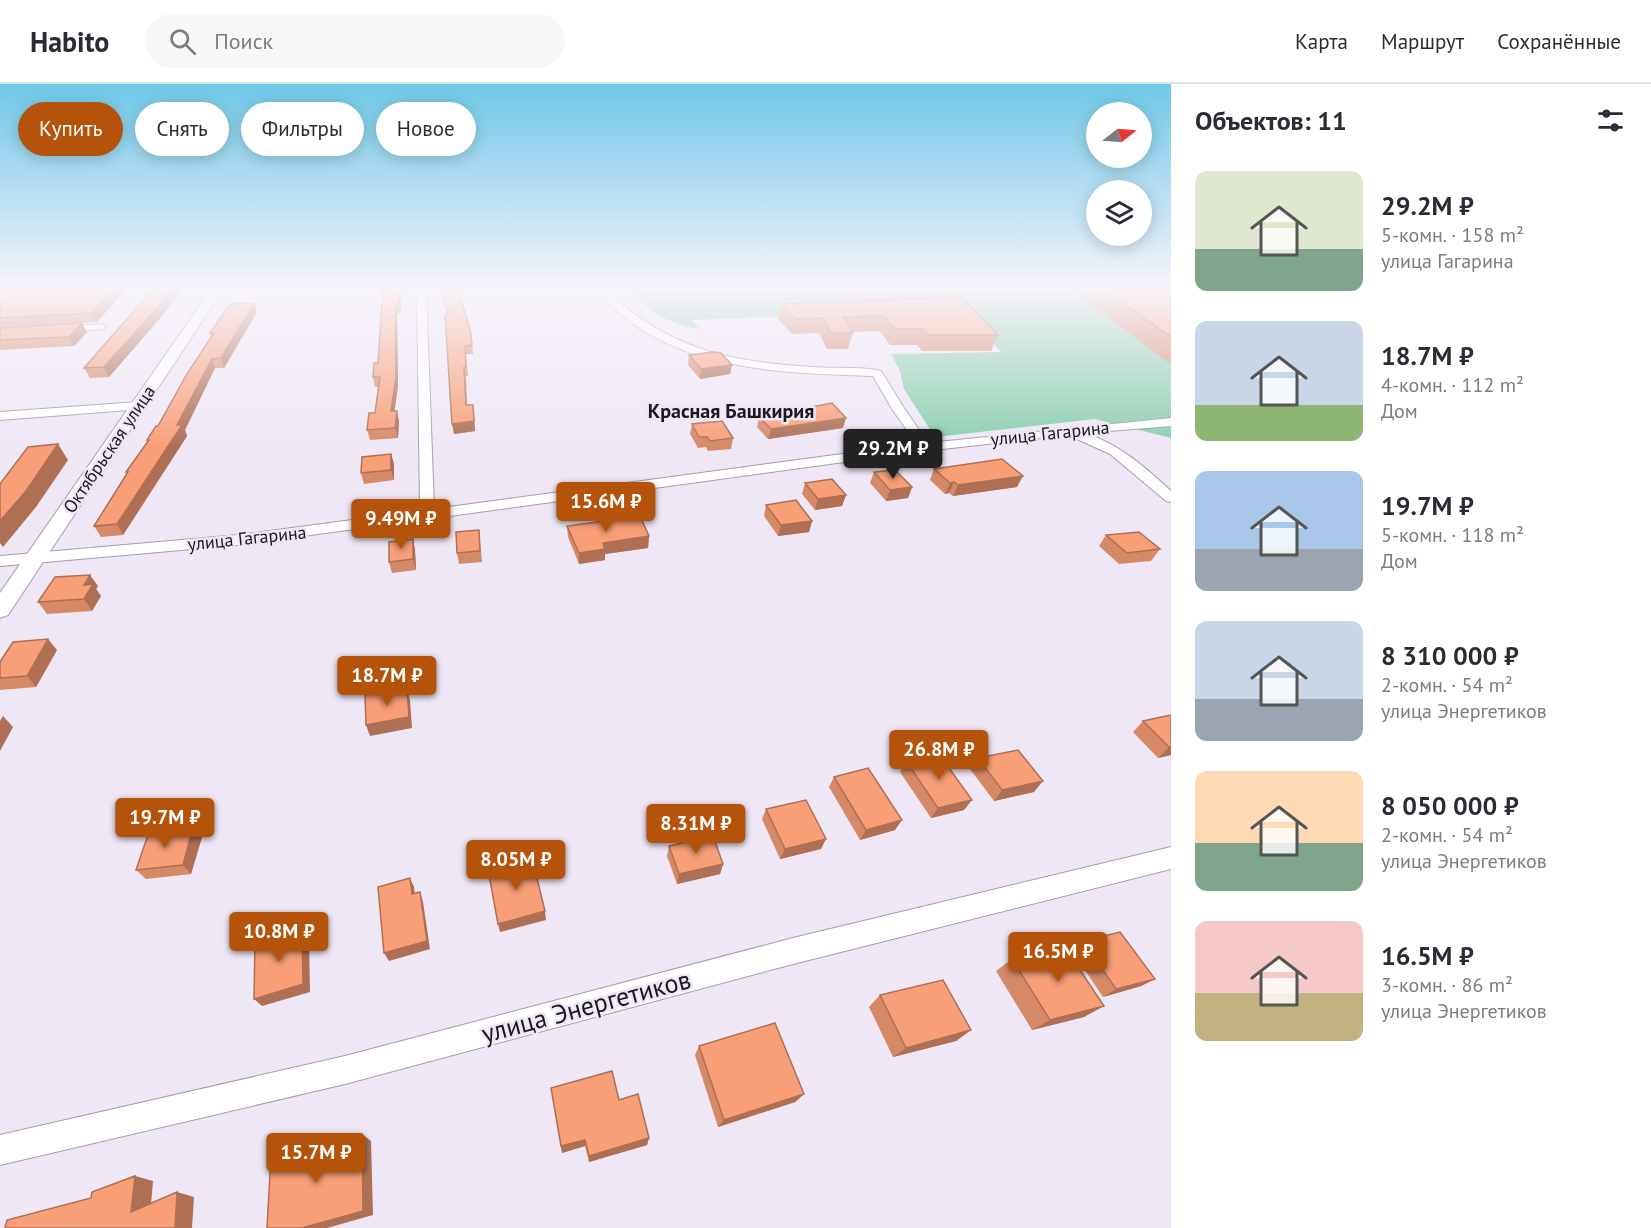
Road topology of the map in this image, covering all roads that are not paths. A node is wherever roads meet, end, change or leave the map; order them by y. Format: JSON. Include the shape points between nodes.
{"nodes":[{"id":1,"x":182,"y":341,"type":"edge"},
{"id":2,"x":422,"y":341,"type":"edge"},
{"id":3,"x":676,"y":341,"type":"edge"},
{"id":4,"x":138,"y":406,"type":"junction"},
{"id":5,"x":0,"y":416,"type":"edge"},
{"id":6,"x":1171,"y":423,"type":"edge"},
{"id":7,"x":1063,"y":432,"type":"junction"},
{"id":8,"x":925,"y":447,"type":"junction"},
{"id":9,"x":1171,"y":498,"type":"edge"},
{"id":10,"x":427,"y":516,"type":"junction"},
{"id":11,"x":34,"y":559,"type":"junction"},
{"id":12,"x":0,"y":561,"type":"edge"},
{"id":13,"x":0,"y":610,"type":"edge"},
{"id":14,"x":1171,"y":858,"type":"edge"},
{"id":15,"x":0,"y":1150,"type":"edge"}],
"edges":[{"from":1,"to":4,"type":"street","name":"Октябрьская улица"},
{"from":2,"to":10,"type":"street"},
{"from":3,"to":8,"type":"street","via":[[764,368],[877,373]]},
{"from":4,"to":5,"type":"street"},
{"from":4,"to":11,"type":"street","name":"Октябрьская улица"},
{"from":6,"to":7,"type":"street","name":"улица Гагарина"},
{"from":7,"to":8,"type":"street","name":"улица Гагарина"},
{"from":7,"to":9,"type":"street","via":[[1089,438],[1122,455]]},
{"from":8,"to":10,"type":"street","name":"улица Гагарина"},
{"from":10,"to":11,"type":"street","name":"улица Гагарина","via":[[238,540]]},
{"from":11,"to":12,"type":"street","name":"улица Гагарина"},
{"from":11,"to":13,"type":"street","name":"Октябрьская улица"},
{"from":14,"to":15,"type":"street","name":"улица Энергетиков","via":[[793,951],[345,1070]]}]}
